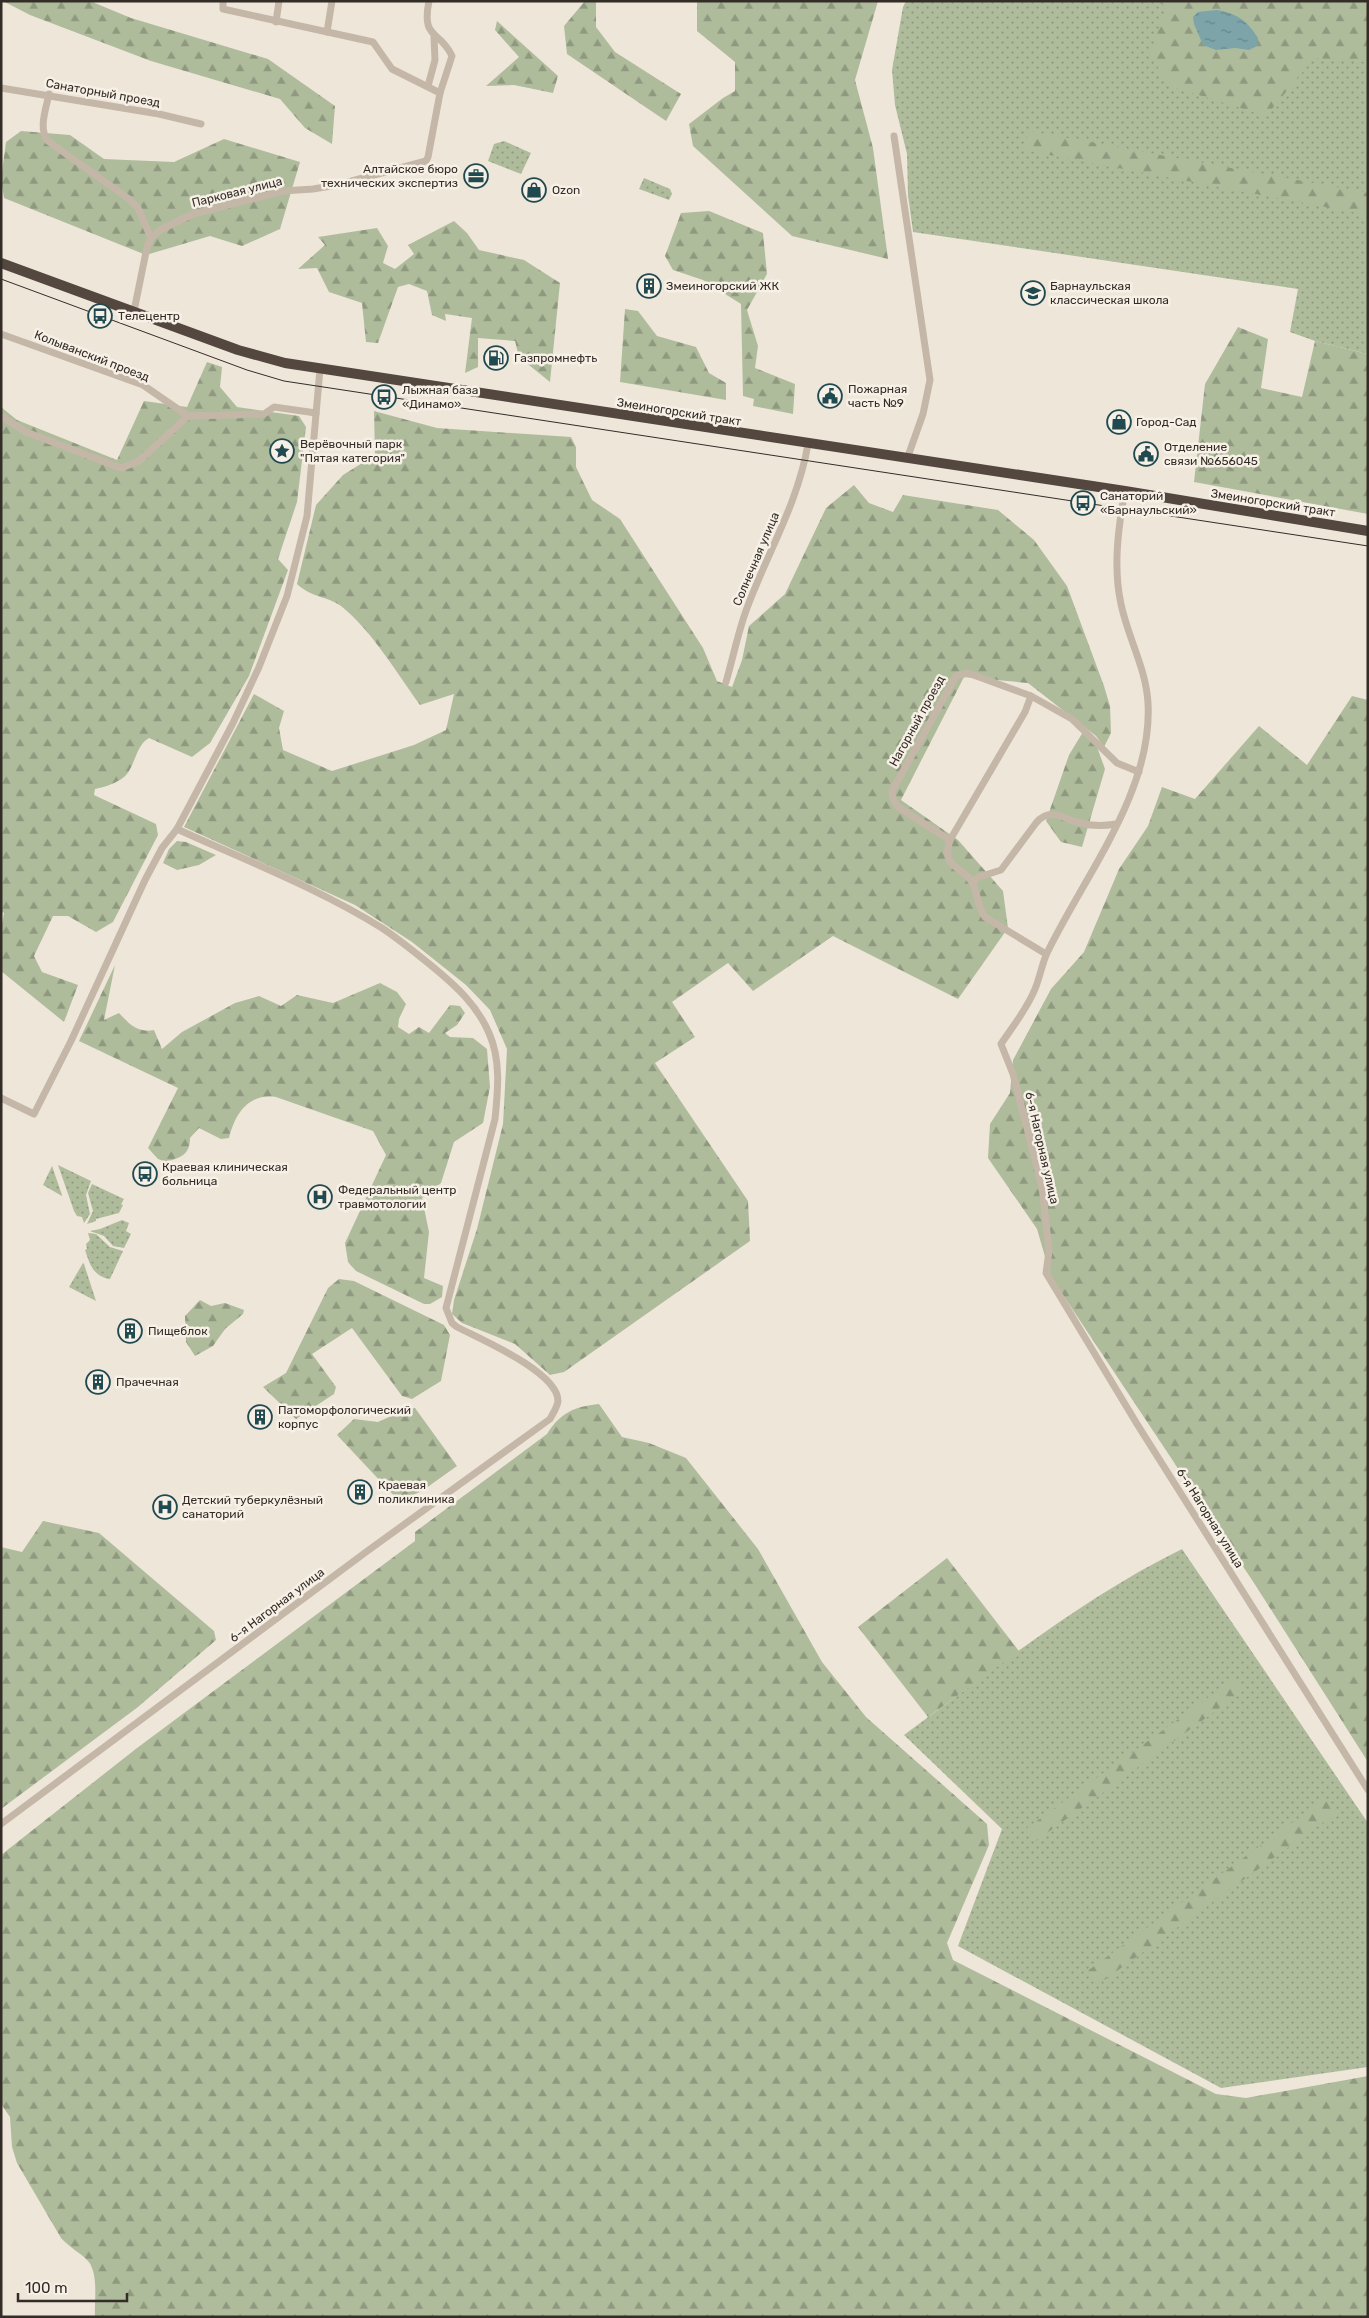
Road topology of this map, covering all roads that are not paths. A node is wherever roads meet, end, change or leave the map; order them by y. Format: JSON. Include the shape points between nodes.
{"nodes":[{"id":1,"x":223,"y":1,"type":"edge"},
{"id":2,"x":279,"y":1,"type":"edge"},
{"id":3,"x":332,"y":1,"type":"edge"},
{"id":4,"x":429,"y":1,"type":"edge"},
{"id":5,"x":276,"y":22,"type":"junction"},
{"id":6,"x":327,"y":32,"type":"junction"},
{"id":7,"x":434,"y":37,"type":"junction"},
{"id":8,"x":428,"y":86,"type":"junction"},
{"id":9,"x":1,"y":88,"type":"edge"},
{"id":10,"x":440,"y":93,"type":"junction"},
{"id":11,"x":49,"y":94,"type":"junction"},
{"id":12,"x":201,"y":124,"type":"dead end"},
{"id":13,"x":894,"y":136,"type":"dead end"},
{"id":14,"x":151,"y":238,"type":"junction"},
{"id":15,"x":1,"y":263,"type":"edge"},
{"id":16,"x":134,"y":311,"type":"junction"},
{"id":17,"x":1,"y":334,"type":"edge"},
{"id":18,"x":320,"y":369,"type":"junction"},
{"id":19,"x":316,"y":413,"type":"junction"},
{"id":20,"x":1,"y":416,"type":"edge"},
{"id":21,"x":188,"y":416,"type":"junction"},
{"id":22,"x":808,"y":444,"type":"junction"},
{"id":23,"x":908,"y":459,"type":"junction"},
{"id":24,"x":1125,"y":491,"type":"junction"},
{"id":25,"x":1368,"y":531,"type":"edge"},
{"id":26,"x":726,"y":682,"type":"dead end"},
{"id":27,"x":1031,"y":696,"type":"junction"},
{"id":28,"x":1139,"y":772,"type":"junction"},
{"id":29,"x":1116,"y":824,"type":"junction"},
{"id":30,"x":177,"y":829,"type":"junction"},
{"id":31,"x":950,"y":840,"type":"junction"},
{"id":32,"x":972,"y":882,"type":"junction"},
{"id":33,"x":1046,"y":954,"type":"junction"},
{"id":34,"x":1,"y":1098,"type":"edge"},
{"id":35,"x":1368,"y":1790,"type":"edge"},
{"id":36,"x":1,"y":1824,"type":"edge"}],
"edges":[{"from":1,"to":5,"type":"street","via":[[223,9]]},
{"from":2,"to":5,"type":"street"},
{"from":3,"to":6,"type":"street"},
{"from":4,"to":7,"type":"street","name":"Парковая улица","via":[[426,16]]},
{"from":5,"to":6,"type":"street"},
{"from":6,"to":8,"type":"street","via":[[373,42],[392,69]]},
{"from":7,"to":8,"type":"street","via":[[435,60]]},
{"from":7,"to":10,"type":"street","name":"Парковая улица","via":[[447,46],[452,56]]},
{"from":8,"to":10,"type":"street"},
{"from":9,"to":11,"type":"street","name":"Санаторный проезд"},
{"from":10,"to":14,"type":"street","name":"Парковая улица","via":[[426,161],[337,185],[283,191],[194,214],[160,230]]},
{"from":11,"to":12,"type":"street","name":"Санаторный проезд"},
{"from":11,"to":14,"type":"street","via":[[42,130],[44,137],[138,208]]},
{"from":13,"to":23,"type":"street","via":[[930,380]]},
{"from":14,"to":16,"type":"street"},
{"from":15,"to":16,"type":"highway","name":"Змеиногорский тракт"},
{"from":16,"to":18,"type":"highway","name":"Змеиногорский тракт","via":[[238,350]]},
{"from":17,"to":21,"type":"street","name":"Колыванский проезд","via":[[143,385]]},
{"from":18,"to":19,"type":"street"},
{"from":18,"to":22,"type":"highway","name":"Змеиногорский тракт"},
{"from":19,"to":21,"type":"street","via":[[274,407],[264,414]]},
{"from":19,"to":30,"type":"street","via":[[307,516],[287,596],[248,690]]},
{"from":20,"to":21,"type":"street","via":[[26,432],[121,468],[139,461]]},
{"from":22,"to":23,"type":"highway","name":"Змеиногорский тракт"},
{"from":22,"to":26,"type":"street","name":"Солнечная улица","via":[[786,518],[747,609]]},
{"from":23,"to":24,"type":"highway","name":"Змеиногорский тракт"},
{"from":24,"to":25,"type":"highway","name":"Змеиногорский тракт"},
{"from":24,"to":28,"type":"street","name":"6-я Нагорная улица","via":[[1117,554],[1118,588],[1143,672],[1148,701],[1144,756]]},
{"from":27,"to":28,"type":"street","name":"Нагорный проезд","via":[[1072,719],[1116,763]]},
{"from":27,"to":31,"type":"street","via":[[1025,712]]},
{"from":27,"to":31,"type":"street","name":"Нагорный проезд","via":[[968,673],[956,676],[951,684],[892,791],[898,807]]},
{"from":28,"to":29,"type":"street","name":"6-я Нагорная улица"},
{"from":29,"to":32,"type":"street","via":[[1081,824],[1057,814],[1043,817],[1001,870]]},
{"from":29,"to":33,"type":"street","name":"6-я Нагорная улица"},
{"from":30,"to":34,"type":"street","via":[[162,848],[145,880],[34,1114]]},
{"from":30,"to":36,"type":"street","name":"6-я Нагорная улица","via":[[285,878],[383,929],[454,984],[480,1016],[497,1056],[495,1119],[446,1308],[457,1327],[508,1353],[549,1381],[558,1400],[557,1408],[550,1419]]},
{"from":31,"to":32,"type":"street","via":[[947,850],[953,866]]},
{"from":32,"to":33,"type":"street","via":[[980,910],[986,917]]},
{"from":33,"to":35,"type":"street","name":"6-я Нагорная улица","via":[[1035,990],[1001,1044],[1013,1074],[1042,1186],[1049,1251],[1046,1273],[1137,1424]]}]}
